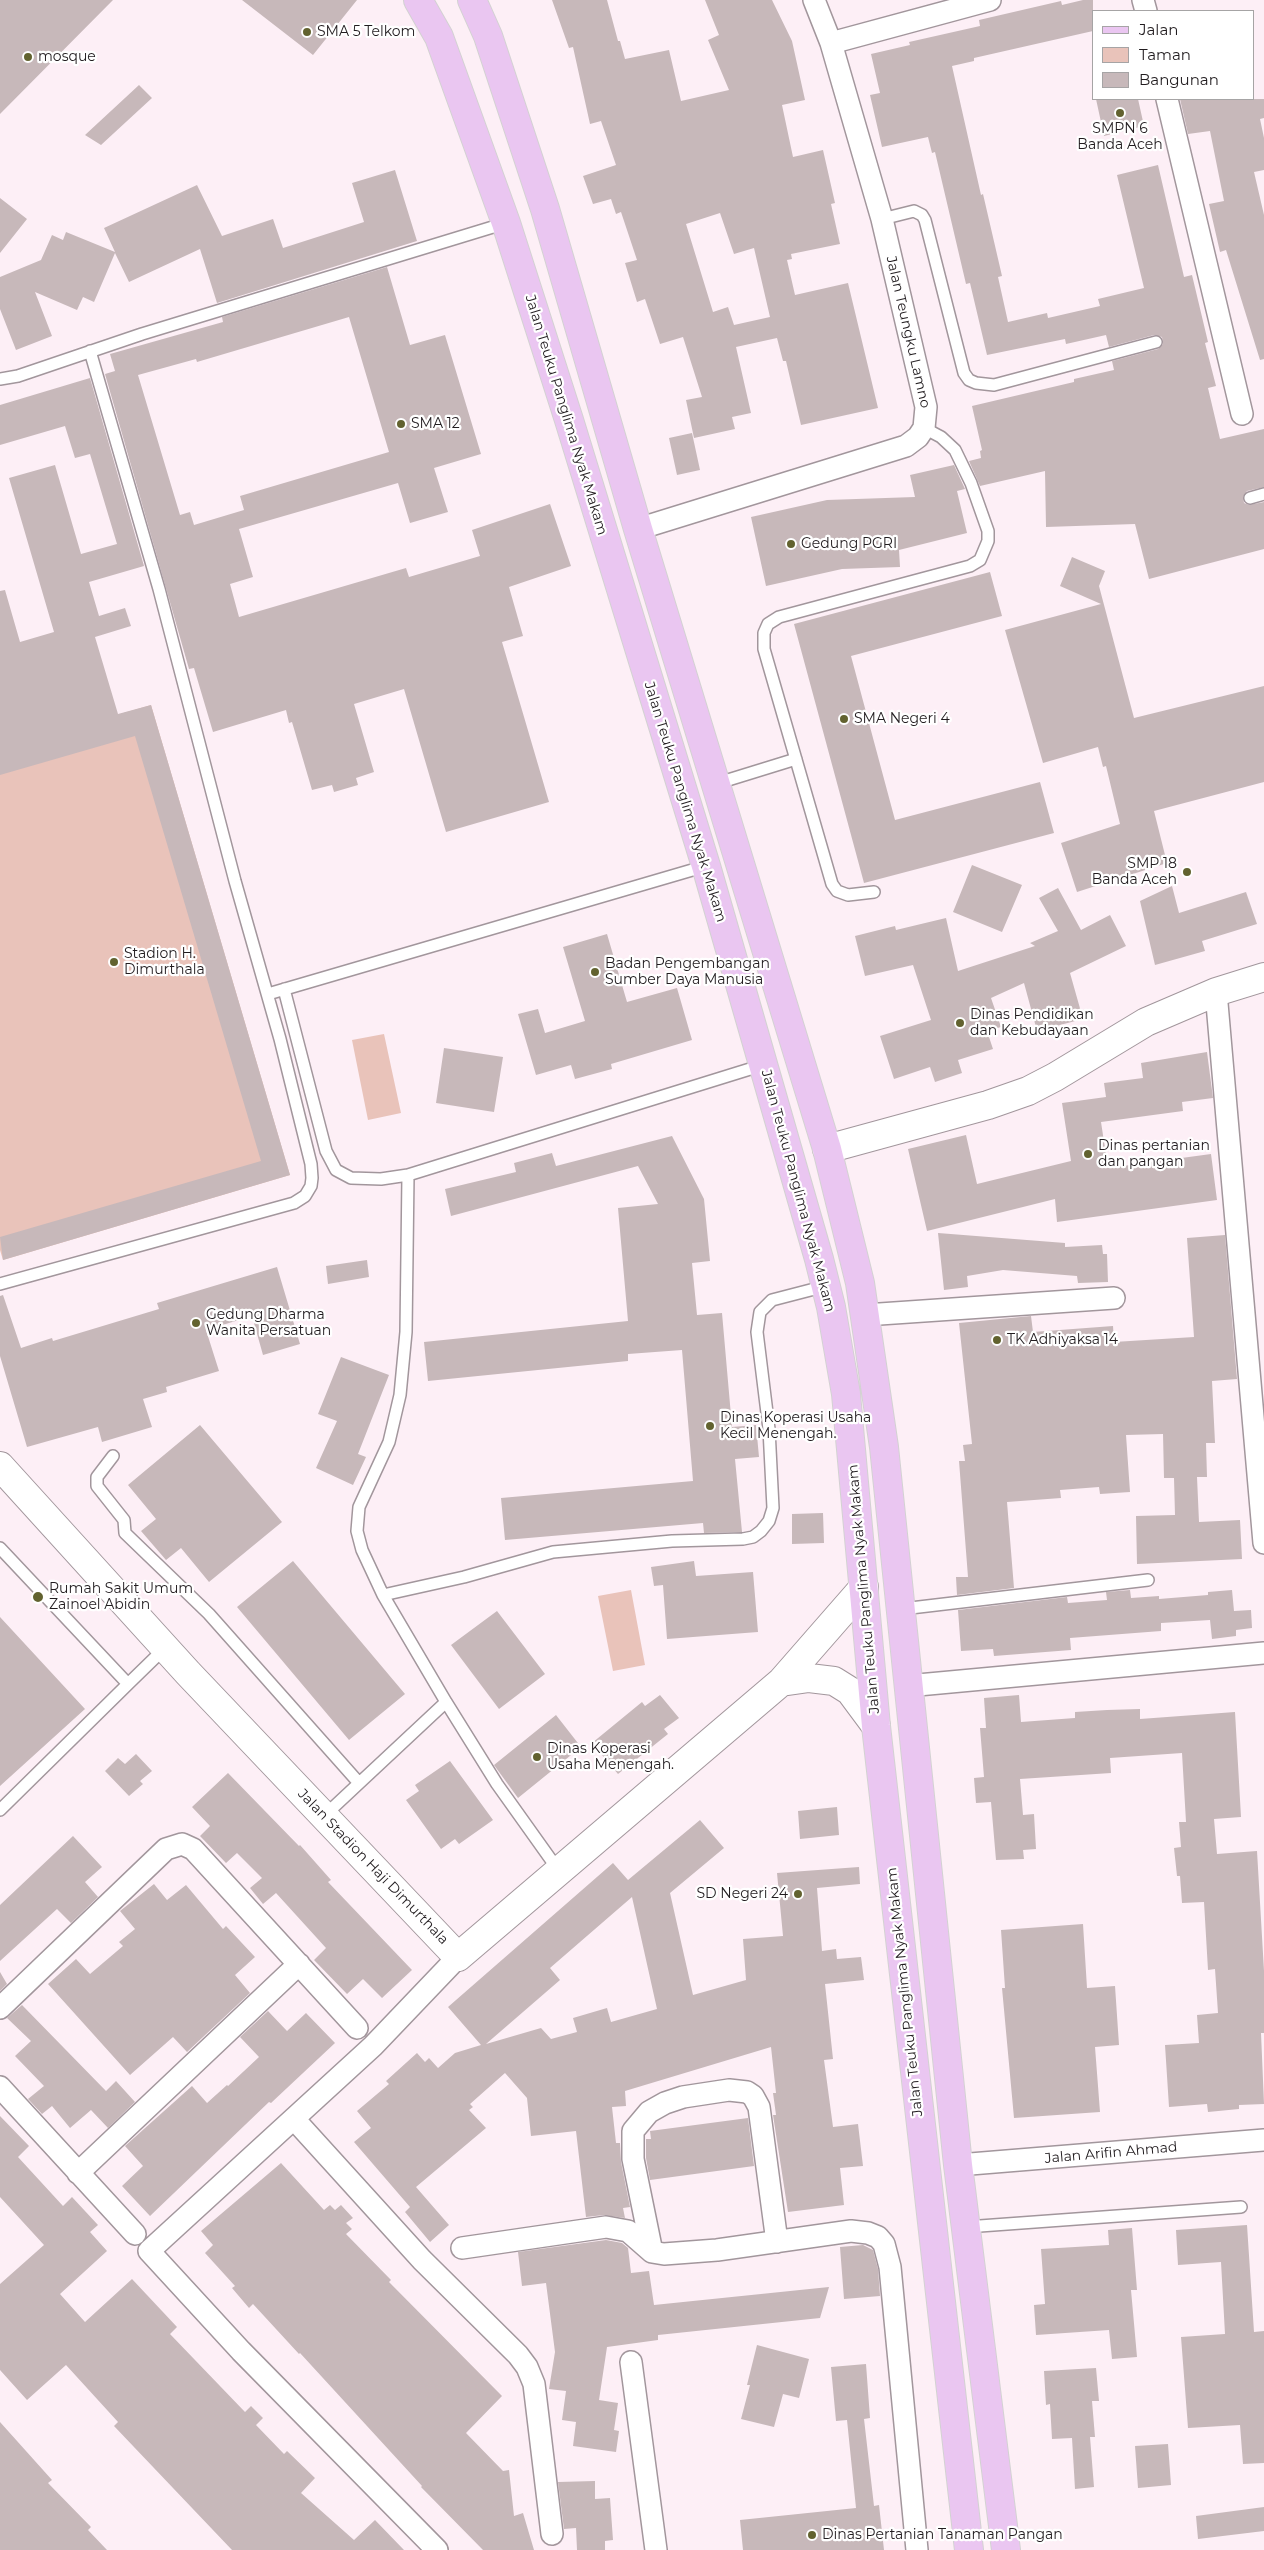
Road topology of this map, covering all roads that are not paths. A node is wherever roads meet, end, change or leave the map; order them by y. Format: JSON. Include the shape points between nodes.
{"nodes":[{"id":1,"x":418,"y":0,"type":"edge"},
{"id":2,"x":472,"y":0,"type":"edge"},
{"id":3,"x":814,"y":0,"type":"edge"},
{"id":4,"x":990,"y":0,"type":"edge"},
{"id":5,"x":831,"y":43,"type":"junction"},
{"id":6,"x":1167,"y":100,"type":"edge"},
{"id":7,"x":545,"y":209,"type":"junction"},
{"id":8,"x":882,"y":219,"type":"junction"},
{"id":9,"x":506,"y":223,"type":"junction"},
{"id":10,"x":1156,"y":342,"type":"dead end"},
{"id":11,"x":90,"y":351,"type":"junction"},
{"id":12,"x":0,"y":379,"type":"edge"},
{"id":13,"x":1242,"y":414,"type":"dead end"},
{"id":14,"x":924,"y":428,"type":"junction"},
{"id":15,"x":1264,"y":494,"type":"edge"},
{"id":16,"x":1250,"y":498,"type":"dead end"},
{"id":17,"x":638,"y":529,"type":"junction"},
{"id":18,"x":796,"y":759,"type":"junction"},
{"id":19,"x":715,"y":784,"type":"junction"},
{"id":20,"x":706,"y":866,"type":"junction"},
{"id":21,"x":874,"y":892,"type":"dead end"},
{"id":22,"x":1264,"y":977,"type":"edge"},
{"id":23,"x":284,"y":989,"type":"junction"},
{"id":24,"x":1216,"y":992,"type":"junction"},
{"id":25,"x":268,"y":994,"type":"junction"},
{"id":26,"x":763,"y":1066,"type":"junction"},
{"id":27,"x":827,"y":1149,"type":"junction"},
{"id":28,"x":408,"y":1175,"type":"junction"},
{"id":29,"x":0,"y":1284,"type":"edge"},
{"id":30,"x":826,"y":1286,"type":"junction"},
{"id":31,"x":1114,"y":1298,"type":"dead end"},
{"id":32,"x":865,"y":1316,"type":"junction"},
{"id":33,"x":113,"y":1456,"type":"dead end"},
{"id":34,"x":0,"y":1466,"type":"edge"},
{"id":35,"x":1264,"y":1543,"type":"edge"},
{"id":36,"x":0,"y":1548,"type":"edge"},
{"id":37,"x":1148,"y":1580,"type":"dead end"},
{"id":38,"x":864,"y":1587,"type":"junction"},
{"id":39,"x":383,"y":1595,"type":"junction"},
{"id":40,"x":902,"y":1609,"type":"junction"},
{"id":41,"x":165,"y":1648,"type":"junction"},
{"id":42,"x":1264,"y":1653,"type":"edge"},
{"id":43,"x":781,"y":1682,"type":"junction"},
{"id":44,"x":128,"y":1684,"type":"junction"},
{"id":45,"x":907,"y":1686,"type":"junction"},
{"id":46,"x":446,"y":1702,"type":"junction"},
{"id":47,"x":876,"y":1726,"type":"junction"},
{"id":48,"x":359,"y":1783,"type":"junction"},
{"id":49,"x":0,"y":1810,"type":"edge"},
{"id":50,"x":324,"y":1816,"type":"junction"},
{"id":51,"x":559,"y":1871,"type":"junction"},
{"id":52,"x":458,"y":1957,"type":"junction"},
{"id":53,"x":299,"y":1964,"type":"junction"},
{"id":54,"x":0,"y":2008,"type":"edge"},
{"id":55,"x":357,"y":2028,"type":"dead end"},
{"id":56,"x":0,"y":2087,"type":"edge"},
{"id":57,"x":294,"y":2119,"type":"junction"},
{"id":58,"x":1264,"y":2140,"type":"edge"},
{"id":59,"x":958,"y":2165,"type":"junction"},
{"id":60,"x":78,"y":2172,"type":"junction"},
{"id":61,"x":1241,"y":2208,"type":"dead end"},
{"id":62,"x":966,"y":2227,"type":"junction"},
{"id":63,"x":134,"y":2234,"type":"dead end"},
{"id":64,"x":777,"y":2242,"type":"junction"},
{"id":65,"x":462,"y":2248,"type":"dead end"},
{"id":66,"x":652,"y":2252,"type":"junction"},
{"id":67,"x":631,"y":2362,"type":"dead end"},
{"id":68,"x":552,"y":2534,"type":"dead end"},
{"id":69,"x":436,"y":2550,"type":"edge"},
{"id":70,"x":656,"y":2550,"type":"edge"},
{"id":71,"x":916,"y":2550,"type":"edge"},
{"id":72,"x":968,"y":2550,"type":"edge"},
{"id":73,"x":1006,"y":2550,"type":"edge"}],
"edges":[{"from":1,"to":9,"type":"main road","name":"Jalan Teuku Panglima Nyak Makam","via":[[439,38]]},
{"from":2,"to":7,"type":"main road","via":[[488,36]]},
{"from":3,"to":5,"type":"street","name":"Jalan Teungku Lamno"},
{"from":4,"to":5,"type":"street"},
{"from":5,"to":8,"type":"street","name":"Jalan Teungku Lamno"},
{"from":6,"to":13,"type":"street"},
{"from":7,"to":9,"type":"main road"},
{"from":7,"to":17,"type":"main road"},
{"from":8,"to":10,"type":"lane","via":[[914,211],[925,220],[964,373],[976,384],[994,384]]},
{"from":8,"to":14,"type":"street","name":"Jalan Teungku Lamno","via":[[926,407]]},
{"from":9,"to":11,"type":"lane"},
{"from":9,"to":20,"type":"main road","name":"Jalan Teuku Panglima Nyak Makam"},
{"from":11,"to":12,"type":"lane"},
{"from":11,"to":25,"type":"lane","via":[[156,580]]},
{"from":14,"to":17,"type":"street","name":"Jalan Teungku Lamno","via":[[906,446]]},
{"from":14,"to":18,"type":"lane","via":[[955,450],[967,474],[988,530],[984,554],[970,566],[779,616],[768,624],[764,633],[764,649]]},
{"from":15,"to":16,"type":"lane"},
{"from":17,"to":19,"type":"main road"},
{"from":18,"to":19,"type":"lane"},
{"from":18,"to":21,"type":"lane","via":[[832,884],[837,891],[848,895]]},
{"from":19,"to":27,"type":"main road"},
{"from":20,"to":23,"type":"lane"},
{"from":20,"to":26,"type":"main road","name":"Jalan Teuku Panglima Nyak Makam"},
{"from":22,"to":24,"type":"street"},
{"from":23,"to":25,"type":"lane"},
{"from":23,"to":28,"type":"lane","via":[[332,1165],[351,1178],[381,1179]]},
{"from":24,"to":27,"type":"street","via":[[1146,1022],[1028,1091]]},
{"from":24,"to":35,"type":"street"},
{"from":25,"to":29,"type":"lane","via":[[311,1164],[311,1186],[305,1196],[294,1203]]},
{"from":26,"to":28,"type":"lane"},
{"from":26,"to":30,"type":"main road","name":"Jalan Teuku Panglima Nyak Makam"},
{"from":27,"to":32,"type":"main road"},
{"from":28,"to":39,"type":"lane","via":[[406,1322],[400,1394],[389,1442],[358,1507],[357,1516],[362,1550]]},
{"from":30,"to":38,"type":"main road","name":"Jalan Teuku Panglima Nyak Makam","via":[[846,1394]]},
{"from":30,"to":39,"type":"lane","via":[[772,1300],[760,1312],[757,1332],[769,1429],[773,1508],[769,1521],[753,1537],[553,1552]]},
{"from":31,"to":32,"type":"street"},
{"from":32,"to":40,"type":"main road"},
{"from":33,"to":48,"type":"lane","via":[[97,1477],[97,1486],[124,1520],[125,1533],[209,1614]]},
{"from":34,"to":41,"type":"street","name":"Jalan Stadion Haji Dimurthala"},
{"from":36,"to":44,"type":"lane"},
{"from":37,"to":40,"type":"lane"},
{"from":38,"to":43,"type":"street","name":"Jalan Stadion Haji Dimurthala"},
{"from":38,"to":47,"type":"main road","name":"Jalan Teuku Panglima Nyak Makam"},
{"from":39,"to":46,"type":"lane"},
{"from":40,"to":45,"type":"main road"},
{"from":41,"to":44,"type":"lane"},
{"from":41,"to":50,"type":"street","name":"Jalan Stadion Haji Dimurthala"},
{"from":42,"to":45,"type":"street"},
{"from":43,"to":47,"type":"street","via":[[823,1678],[843,1685]]},
{"from":43,"to":51,"type":"street","name":"Jalan Stadion Haji Dimurthala"},
{"from":44,"to":49,"type":"lane"},
{"from":45,"to":59,"type":"main road"},
{"from":46,"to":48,"type":"lane"},
{"from":46,"to":51,"type":"lane","via":[[497,1784]]},
{"from":47,"to":72,"type":"main road","name":"Jalan Teuku Panglima Nyak Makam"},
{"from":48,"to":50,"type":"lane"},
{"from":50,"to":52,"type":"street","name":"Jalan Stadion Haji Dimurthala"},
{"from":51,"to":52,"type":"street","name":"Jalan Stadion Haji Dimurthala"},
{"from":52,"to":57,"type":"street","via":[[372,2046]]},
{"from":53,"to":54,"type":"street","via":[[193,1849],[182,1844],[166,1849]]},
{"from":53,"to":55,"type":"street"},
{"from":53,"to":60,"type":"street"},
{"from":56,"to":60,"type":"street"},
{"from":57,"to":68,"type":"street","via":[[422,2260],[527,2367],[534,2384]]},
{"from":57,"to":69,"type":"street","via":[[149,2251],[241,2351]]},
{"from":58,"to":59,"type":"street","name":"Jalan Arifin Ahmad"},
{"from":59,"to":62,"type":"main road"},
{"from":60,"to":63,"type":"street"},
{"from":61,"to":62,"type":"lane"},
{"from":62,"to":73,"type":"main road"},
{"from":64,"to":66,"type":"street","via":[[676,2254]]},
{"from":64,"to":66,"type":"street","via":[[759,2107],[747,2092],[729,2090],[665,2103],[649,2112],[633,2131],[633,2159]]},
{"from":64,"to":71,"type":"street","via":[[851,2231],[868,2233],[884,2244],[890,2267]]},
{"from":65,"to":66,"type":"street","via":[[616,2227],[628,2231]]},
{"from":67,"to":70,"type":"street"}]}
